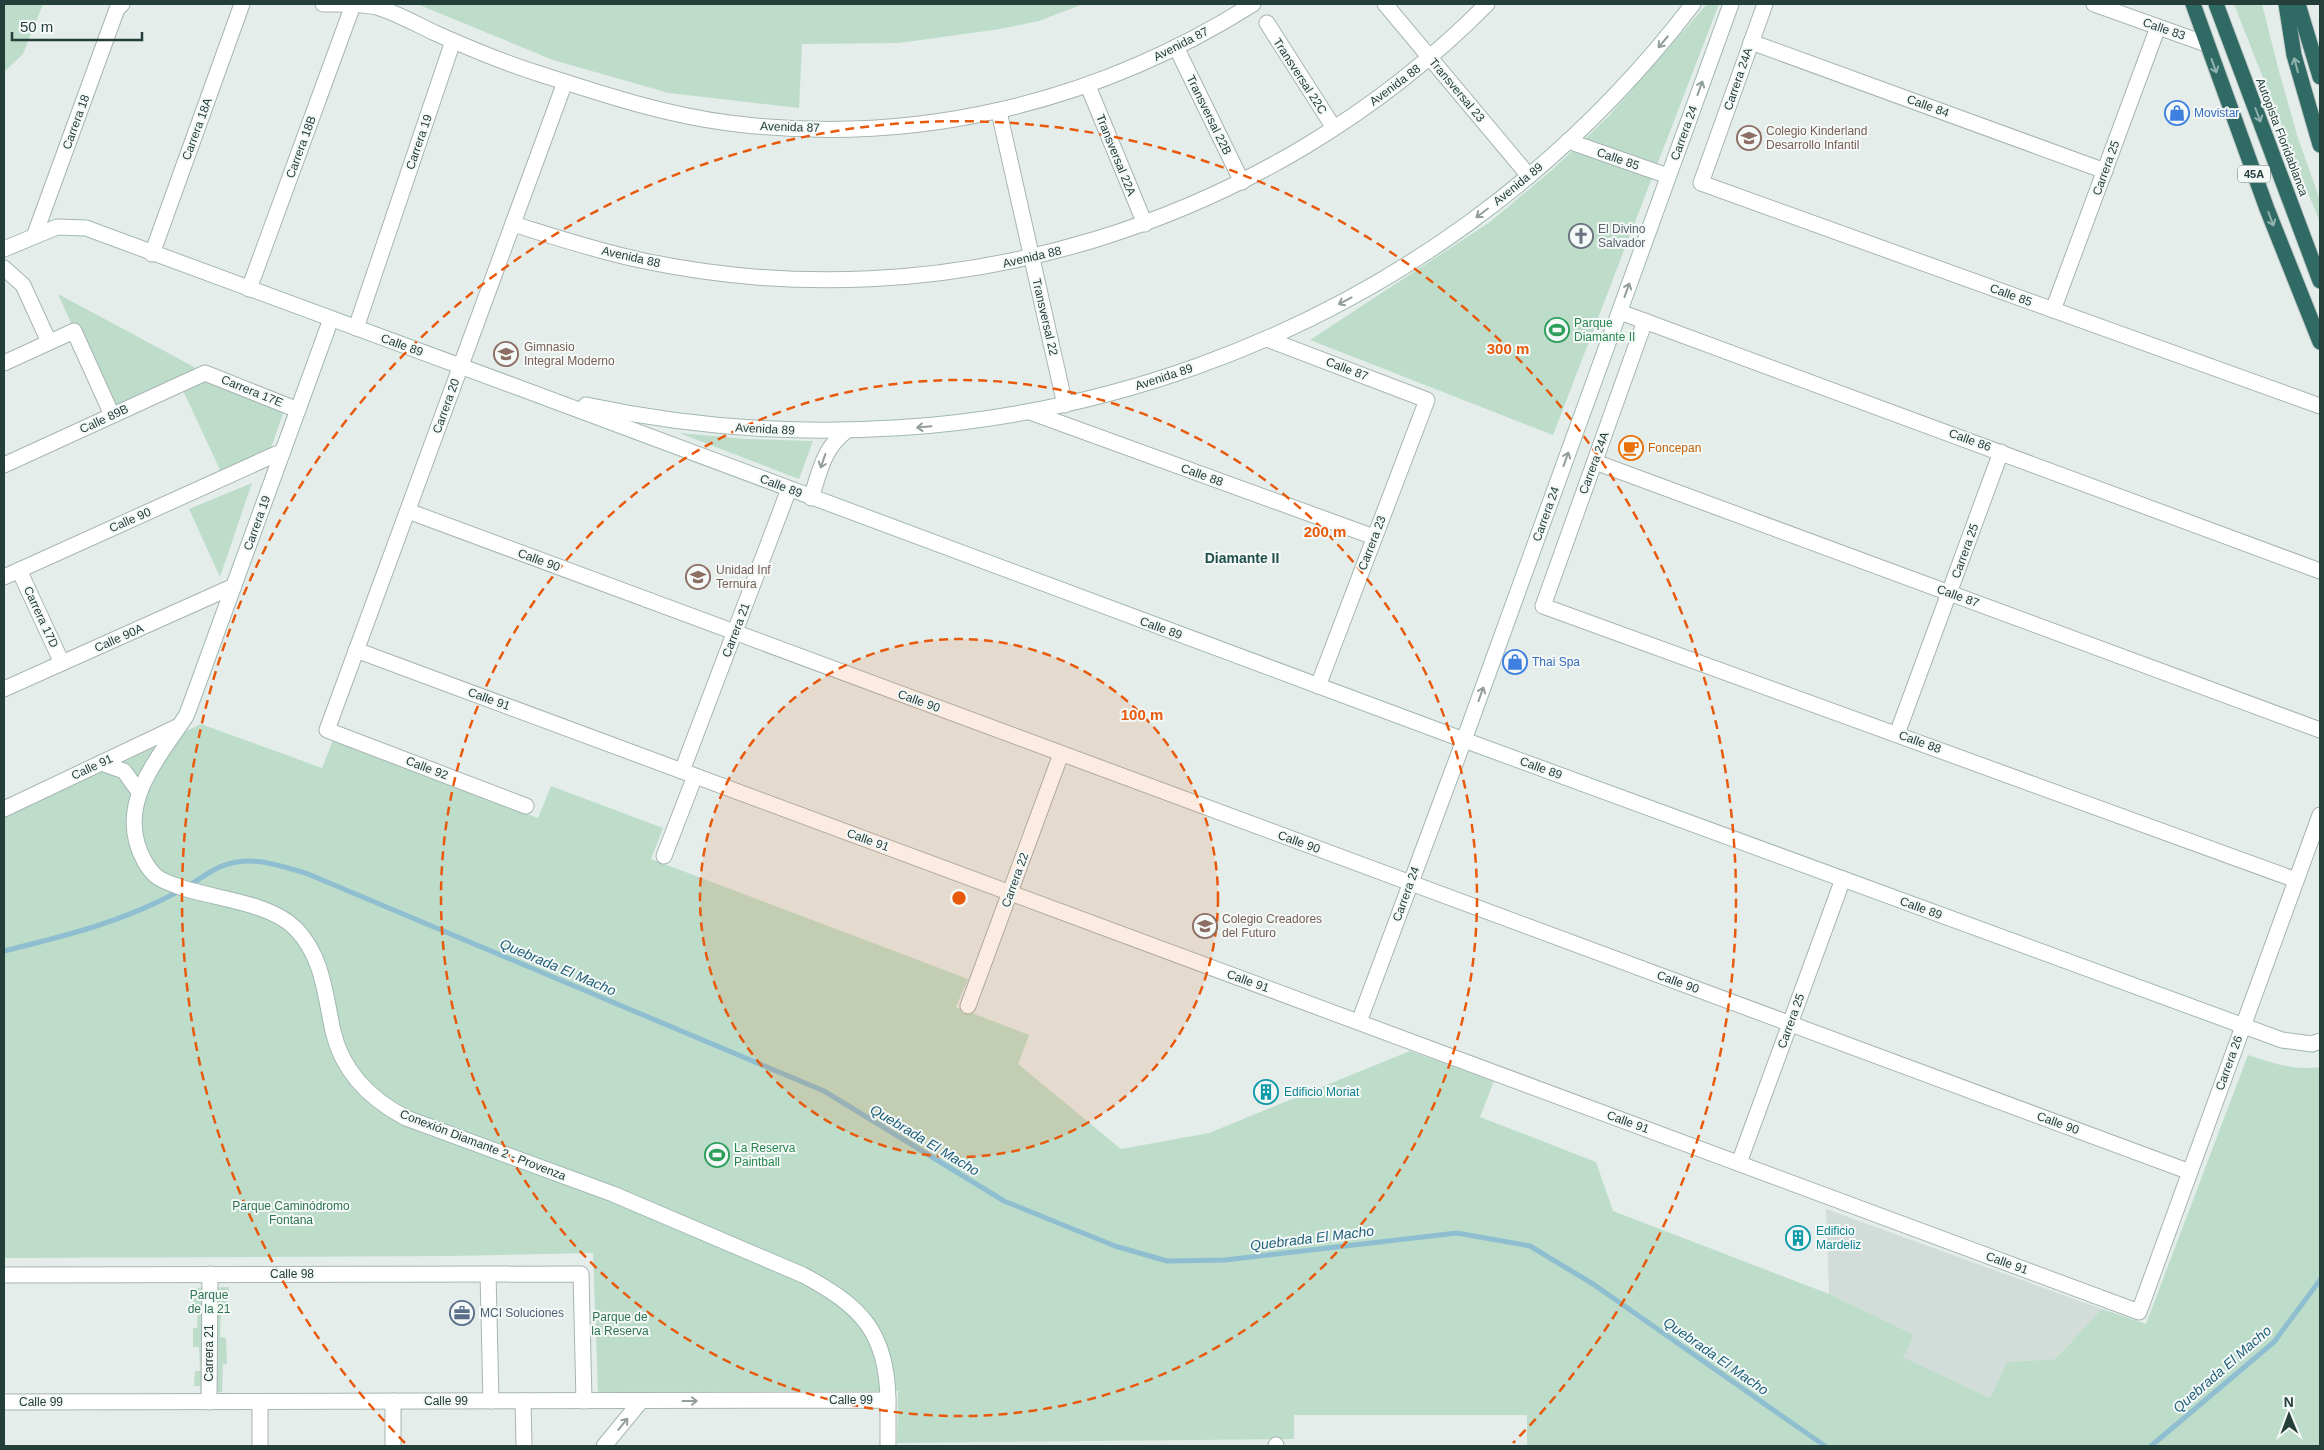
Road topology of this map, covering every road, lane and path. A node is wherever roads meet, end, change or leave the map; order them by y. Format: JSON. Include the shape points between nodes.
{"nodes":[{"id":1,"x":242,"y":4,"type":"edge"},
{"id":2,"x":323,"y":4,"type":"edge"},
{"id":3,"x":354,"y":4,"type":"edge"},
{"id":4,"x":1253,"y":4,"type":"edge"},
{"id":5,"x":1385,"y":4,"type":"edge"},
{"id":6,"x":1487,"y":4,"type":"edge"},
{"id":7,"x":1693,"y":4,"type":"edge"},
{"id":8,"x":1730,"y":4,"type":"edge"},
{"id":9,"x":1764,"y":4,"type":"edge"},
{"id":10,"x":2094,"y":4,"type":"edge"},
{"id":11,"x":2193,"y":4,"type":"edge"},
{"id":12,"x":2216,"y":4,"type":"edge"},
{"id":13,"x":2286,"y":4,"type":"edge"},
{"id":14,"x":2298,"y":4,"type":"edge"},
{"id":15,"x":119,"y":6,"type":"edge"},
{"id":16,"x":1267,"y":23,"type":"dead end"},
{"id":17,"x":2158,"y":27,"type":"junction"},
{"id":18,"x":453,"y":41,"type":"junction"},
{"id":19,"x":1751,"y":42,"type":"junction"},
{"id":20,"x":2206,"y":44,"type":"junction"},
{"id":21,"x":1176,"y":48,"type":"junction"},
{"id":22,"x":1430,"y":58,"type":"junction"},
{"id":23,"x":2320,"y":77,"type":"edge"},
{"id":24,"x":565,"y":82,"type":"junction"},
{"id":25,"x":1088,"y":86,"type":"junction"},
{"id":26,"x":999,"y":112,"type":"junction"},
{"id":27,"x":1334,"y":128,"type":"junction"},
{"id":28,"x":1568,"y":141,"type":"junction"},
{"id":29,"x":2320,"y":145,"type":"edge"},
{"id":30,"x":2105,"y":171,"type":"junction"},
{"id":31,"x":1529,"y":176,"type":"junction"},
{"id":32,"x":1668,"y":176,"type":"junction"},
{"id":33,"x":1242,"y":182,"type":"junction"},
{"id":34,"x":1701,"y":183,"type":"joint"},
{"id":35,"x":513,"y":224,"type":"junction"},
{"id":36,"x":1145,"y":224,"type":"junction"},
{"id":37,"x":35,"y":234,"type":"junction"},
{"id":38,"x":4,"y":248,"type":"edge"},
{"id":39,"x":152,"y":254,"type":"junction"},
{"id":40,"x":1032,"y":257,"type":"junction"},
{"id":41,"x":4,"y":268,"type":"edge"},
{"id":42,"x":2320,"y":281,"type":"edge"},
{"id":43,"x":249,"y":289,"type":"junction"},
{"id":44,"x":2053,"y":310,"type":"junction"},
{"id":45,"x":1620,"y":312,"type":"junction"},
{"id":46,"x":332,"y":319,"type":"junction"},
{"id":47,"x":1646,"y":321,"type":"junction"},
{"id":48,"x":356,"y":328,"type":"junction"},
{"id":49,"x":1268,"y":339,"type":"junction"},
{"id":50,"x":49,"y":342,"type":"junction"},
{"id":51,"x":2320,"y":342,"type":"edge"},
{"id":52,"x":4,"y":363,"type":"edge"},
{"id":53,"x":460,"y":366,"type":"junction"},
{"id":54,"x":205,"y":373,"type":"joint"},
{"id":55,"x":517,"y":387,"type":"junction"},
{"id":56,"x":1426,"y":400,"type":"joint"},
{"id":57,"x":1065,"y":405,"type":"junction"},
{"id":58,"x":2320,"y":406,"type":"edge"},
{"id":59,"x":298,"y":410,"type":"junction"},
{"id":60,"x":1030,"y":412,"type":"junction"},
{"id":61,"x":112,"y":415,"type":"junction"},
{"id":62,"x":846,"y":431,"type":"junction"},
{"id":63,"x":283,"y":451,"type":"junction"},
{"id":64,"x":2001,"y":452,"type":"junction"},
{"id":65,"x":1595,"y":462,"type":"junction"},
{"id":66,"x":4,"y":465,"type":"edge"},
{"id":67,"x":789,"y":489,"type":"junction"},
{"id":68,"x":811,"y":498,"type":"junction"},
{"id":69,"x":408,"y":511,"type":"junction"},
{"id":70,"x":1374,"y":537,"type":"junction"},
{"id":71,"x":2320,"y":571,"type":"edge"},
{"id":72,"x":9,"y":572,"type":"edge"},
{"id":73,"x":234,"y":586,"type":"junction"},
{"id":74,"x":1949,"y":593,"type":"junction"},
{"id":75,"x":1543,"y":606,"type":"joint"},
{"id":76,"x":735,"y":633,"type":"junction"},
{"id":77,"x":356,"y":650,"type":"junction"},
{"id":78,"x":62,"y":663,"type":"junction"},
{"id":79,"x":1318,"y":686,"type":"junction"},
{"id":80,"x":4,"y":689,"type":"edge"},
{"id":81,"x":180,"y":726,"type":"junction"},
{"id":82,"x":328,"y":730,"type":"joint"},
{"id":83,"x":2320,"y":730,"type":"edge"},
{"id":84,"x":1897,"y":734,"type":"junction"},
{"id":85,"x":1464,"y":740,"type":"junction"},
{"id":86,"x":1061,"y":754,"type":"junction"},
{"id":87,"x":101,"y":763,"type":"junction"},
{"id":88,"x":688,"y":774,"type":"junction"},
{"id":89,"x":140,"y":792,"type":"junction"},
{"id":90,"x":526,"y":806,"type":"dead end"},
{"id":91,"x":4,"y":809,"type":"edge"},
{"id":92,"x":2320,"y":815,"type":"edge"},
{"id":93,"x":664,"y":856,"type":"dead end"},
{"id":94,"x":1844,"y":879,"type":"junction"},
{"id":95,"x":2296,"y":880,"type":"junction"},
{"id":96,"x":1410,"y":883,"type":"junction"},
{"id":97,"x":1010,"y":893,"type":"junction"},
{"id":98,"x":968,"y":1006,"type":"dead end"},
{"id":99,"x":1359,"y":1022,"type":"junction"},
{"id":100,"x":1790,"y":1024,"type":"junction"},
{"id":101,"x":2242,"y":1025,"type":"junction"},
{"id":102,"x":2320,"y":1041,"type":"edge"},
{"id":103,"x":1739,"y":1163,"type":"junction"},
{"id":104,"x":2190,"y":1172,"type":"junction"},
{"id":105,"x":210,"y":1274,"type":"junction"},
{"id":106,"x":488,"y":1274,"type":"junction"},
{"id":107,"x":4,"y":1275,"type":"edge"},
{"id":108,"x":2140,"y":1312,"type":"joint"},
{"id":109,"x":888,"y":1400,"type":"junction"},
{"id":110,"x":393,"y":1401,"type":"junction"},
{"id":111,"x":491,"y":1401,"type":"junction"},
{"id":112,"x":524,"y":1401,"type":"junction"},
{"id":113,"x":584,"y":1401,"type":"junction"},
{"id":114,"x":641,"y":1401,"type":"junction"},
{"id":115,"x":4,"y":1402,"type":"edge"},
{"id":116,"x":209,"y":1402,"type":"junction"},
{"id":117,"x":260,"y":1402,"type":"junction"},
{"id":118,"x":260,"y":1446,"type":"edge"},
{"id":119,"x":393,"y":1446,"type":"edge"},
{"id":120,"x":524,"y":1446,"type":"edge"},
{"id":121,"x":604,"y":1446,"type":"edge"},
{"id":122,"x":888,"y":1446,"type":"edge"}],
"edges":[{"from":1,"to":39,"type":"street","name":"Carrera 18A"},
{"from":2,"to":3,"type":"street","name":"Avenida 87"},
{"from":3,"to":18,"type":"street","name":"Avenida 87","via":[[394,13]]},
{"from":3,"to":43,"type":"street","name":"Carrera 18B"},
{"from":4,"to":21,"type":"street","name":"Avenida 87"},
{"from":5,"to":22,"type":"street","name":"Transversal 23"},
{"from":6,"to":22,"type":"street","name":"Avenida 88"},
{"from":7,"to":28,"type":"street","name":"Avenida 89","one_way":true,"via":[[1633,76]]},
{"from":32,"to":8,"type":"street","name":"Carrera 24","one_way":true},
{"from":9,"to":19,"type":"street","name":"Carrera 24A"},
{"from":10,"to":17,"type":"street","name":"Calle 83"},
{"from":11,"to":20,"type":"highway","number":"45A"},
{"from":12,"to":42,"type":"highway","name":"Autopista Floridablanca","number":"45A","one_way":true},
{"from":29,"to":13,"type":"highway","one_way":true,"via":[[2294,55]]},
{"from":14,"to":23,"type":"highway"},
{"from":15,"to":37,"type":"street","name":"Carrera 18"},
{"from":16,"to":27,"type":"street","name":"Transversal 22C"},
{"from":17,"to":20,"type":"street","name":"Calle 83"},
{"from":17,"to":30,"type":"street","name":"Carrera 25"},
{"from":18,"to":24,"type":"street","name":"Avenida 87"},
{"from":18,"to":48,"type":"street","name":"Carrera 19"},
{"from":19,"to":30,"type":"street","name":"Calle 84"},
{"from":19,"to":34,"type":"street","name":"Carrera 24A"},
{"from":20,"to":51,"type":"highway","number":"45A","one_way":true},
{"from":21,"to":25,"type":"street","name":"Avenida 87"},
{"from":21,"to":33,"type":"street","name":"Transversal 22B"},
{"from":22,"to":27,"type":"street","name":"Avenida 88"},
{"from":22,"to":31,"type":"street","name":"Transversal 23"},
{"from":24,"to":26,"type":"street","name":"Avenida 87","via":[[698,118],[756,126],[847,128],[910,125]]},
{"from":24,"to":35,"type":"street","name":"Carrera 20"},
{"from":25,"to":26,"type":"street","name":"Avenida 87"},
{"from":25,"to":36,"type":"street","name":"Transversal 22A"},
{"from":26,"to":40,"type":"street","name":"Transversal 22"},
{"from":27,"to":33,"type":"street","name":"Avenida 88","via":[[1288,158]]},
{"from":28,"to":31,"type":"street","name":"Avenida 89"},
{"from":28,"to":32,"type":"street","name":"Calle 85"},
{"from":30,"to":44,"type":"street","name":"Carrera 25"},
{"from":31,"to":49,"type":"street","name":"Avenida 89","one_way":true,"via":[[1410,263],[1355,296]]},
{"from":45,"to":32,"type":"street","name":"Carrera 24","one_way":true},
{"from":33,"to":36,"type":"street","name":"Avenida 88"},
{"from":34,"to":44,"type":"street","name":"Calle 85"},
{"from":35,"to":40,"type":"street","name":"Avenida 88","via":[[641,260],[727,273],[789,278],[900,277],[991,266]]},
{"from":35,"to":53,"type":"street","name":"Carrera 20"},
{"from":36,"to":40,"type":"street","name":"Avenida 88"},
{"from":37,"to":38,"type":"street","name":"Calle 89"},
{"from":37,"to":39,"type":"street","name":"Calle 89","via":[[58,226],[75,226]]},
{"from":39,"to":43,"type":"street","name":"Calle 89"},
{"from":40,"to":57,"type":"street","name":"Transversal 22"},
{"from":41,"to":50,"type":"street","via":[[23,285]]},
{"from":43,"to":46,"type":"street","name":"Calle 89"},
{"from":44,"to":58,"type":"street","name":"Calle 85"},
{"from":45,"to":47,"type":"street","name":"Calle 86"},
{"from":85,"to":45,"type":"street","name":"Carrera 24","one_way":true},
{"from":46,"to":48,"type":"street","name":"Calle 89"},
{"from":46,"to":59,"type":"street","name":"Carrera 19"},
{"from":47,"to":64,"type":"street","name":"Calle 86"},
{"from":47,"to":65,"type":"street","name":"Carrera 24A"},
{"from":48,"to":53,"type":"street","name":"Calle 89"},
{"from":49,"to":56,"type":"street","name":"Calle 87"},
{"from":49,"to":57,"type":"street","name":"Avenida 89","via":[[1180,372]]},
{"from":50,"to":52,"type":"street"},
{"from":50,"to":61,"type":"street","via":[[74,331]]},
{"from":53,"to":55,"type":"street","name":"Calle 89"},
{"from":53,"to":69,"type":"street","name":"Carrera 20"},
{"from":54,"to":59,"type":"street","name":"Carrera 17E"},
{"from":54,"to":61,"type":"street","name":"Calle 89B"},
{"from":55,"to":62,"type":"street","name":"Avenida 89","via":[[680,422],[781,430]]},
{"from":55,"to":67,"type":"street","name":"Calle 89"},
{"from":56,"to":70,"type":"street","name":"Carrera 23"},
{"from":57,"to":60,"type":"street","name":"Avenida 89"},
{"from":59,"to":63,"type":"street","name":"Carrera 19"},
{"from":60,"to":62,"type":"street","name":"Avenida 89","one_way":true,"via":[[939,426]]},
{"from":60,"to":70,"type":"street","name":"Calle 88"},
{"from":61,"to":66,"type":"street","name":"Calle 89B"},
{"from":62,"to":68,"type":"street","one_way":true,"via":[[826,453]]},
{"from":63,"to":72,"type":"street","name":"Calle 90"},
{"from":63,"to":73,"type":"street","name":"Carrera 19"},
{"from":64,"to":71,"type":"street","name":"Calle 86"},
{"from":64,"to":74,"type":"street","name":"Carrera 25"},
{"from":65,"to":74,"type":"street","name":"Calle 87"},
{"from":65,"to":75,"type":"street","name":"Carrera 24A"},
{"from":67,"to":68,"type":"street","name":"Calle 89"},
{"from":67,"to":76,"type":"street","name":"Carrera 21"},
{"from":68,"to":79,"type":"street","name":"Calle 89"},
{"from":69,"to":76,"type":"street","name":"Calle 90"},
{"from":69,"to":77,"type":"street","name":"Carrera 20"},
{"from":70,"to":79,"type":"street","name":"Carrera 23"},
{"from":72,"to":78,"type":"street","name":"Carrera 17D"},
{"from":73,"to":78,"type":"street","name":"Calle 90A"},
{"from":73,"to":81,"type":"street","name":"Carrera 19"},
{"from":74,"to":83,"type":"street","name":"Calle 87"},
{"from":74,"to":84,"type":"street","name":"Carrera 25"},
{"from":75,"to":84,"type":"street","name":"Calle 88"},
{"from":76,"to":86,"type":"street","name":"Calle 90"},
{"from":76,"to":88,"type":"street","name":"Carrera 21"},
{"from":77,"to":82,"type":"street","name":"Carrera 20"},
{"from":77,"to":88,"type":"street","name":"Calle 91"},
{"from":78,"to":80,"type":"street","name":"Calle 90A"},
{"from":79,"to":85,"type":"street","name":"Calle 89"},
{"from":81,"to":87,"type":"street","name":"Calle 91"},
{"from":81,"to":89,"type":"street","name":"Conexión Diamante 2 - Provenza","via":[[147,774]]},
{"from":82,"to":90,"type":"street","name":"Calle 92"},
{"from":84,"to":95,"type":"street","name":"Calle 88"},
{"from":85,"to":94,"type":"street","name":"Calle 89"},
{"from":85,"to":96,"type":"street","name":"Carrera 24"},
{"from":86,"to":96,"type":"street","name":"Calle 90"},
{"from":86,"to":97,"type":"street","name":"Carrera 22"},
{"from":87,"to":89,"type":"street","via":[[124,771]]},
{"from":87,"to":91,"type":"street","name":"Calle 91"},
{"from":88,"to":93,"type":"street","name":"Carrera 21"},
{"from":88,"to":97,"type":"street","name":"Calle 91"},
{"from":89,"to":109,"type":"street","name":"Conexión Diamante 2 - Provenza","via":[[135,817],[137,842],[156,876],[196,892],[262,909],[281,917],[296,929],[320,970],[339,1050],[358,1082],[386,1108],[626,1200],[803,1274],[822,1285],[845,1300],[868,1325],[884,1361]]},
{"from":92,"to":95,"type":"street","name":"Carrera 26"},
{"from":94,"to":100,"type":"street","name":"Carrera 25"},
{"from":94,"to":101,"type":"street","name":"Calle 89"},
{"from":95,"to":101,"type":"street","name":"Carrera 26"},
{"from":96,"to":99,"type":"street","name":"Carrera 24"},
{"from":96,"to":100,"type":"street","name":"Calle 90"},
{"from":97,"to":98,"type":"street","name":"Carrera 22"},
{"from":97,"to":99,"type":"street","name":"Calle 91"},
{"from":99,"to":103,"type":"street","name":"Calle 91"},
{"from":100,"to":103,"type":"street","name":"Carrera 25"},
{"from":100,"to":104,"type":"street","name":"Calle 90"},
{"from":101,"to":102,"type":"street","name":"Calle 89","via":[[2297,1043]]},
{"from":101,"to":104,"type":"street","name":"Carrera 26"},
{"from":103,"to":108,"type":"street","name":"Calle 91"},
{"from":104,"to":108,"type":"street","name":"Carrera 26"},
{"from":105,"to":106,"type":"street","name":"Calle 98"},
{"from":105,"to":107,"type":"street","name":"Calle 98"},
{"from":105,"to":116,"type":"street","name":"Carrera 21"},
{"from":106,"to":111,"type":"street"},
{"from":106,"to":113,"type":"street","name":"Calle 98","via":[[581,1274]]},
{"from":114,"to":109,"type":"street","name":"Calle 99","one_way":true},
{"from":109,"to":122,"type":"street","name":"Conexión Diamante 2 - Provenza"},
{"from":110,"to":111,"type":"street","name":"Calle 99"},
{"from":110,"to":117,"type":"street","name":"Calle 99"},
{"from":110,"to":119,"type":"street"},
{"from":111,"to":112,"type":"street","name":"Calle 99"},
{"from":112,"to":113,"type":"street","name":"Calle 99"},
{"from":112,"to":120,"type":"street"},
{"from":113,"to":114,"type":"street","name":"Calle 99"},
{"from":121,"to":114,"type":"street","one_way":true},
{"from":115,"to":116,"type":"street","name":"Calle 99"},
{"from":116,"to":117,"type":"street","name":"Calle 99"},
{"from":117,"to":118,"type":"street"}]}
